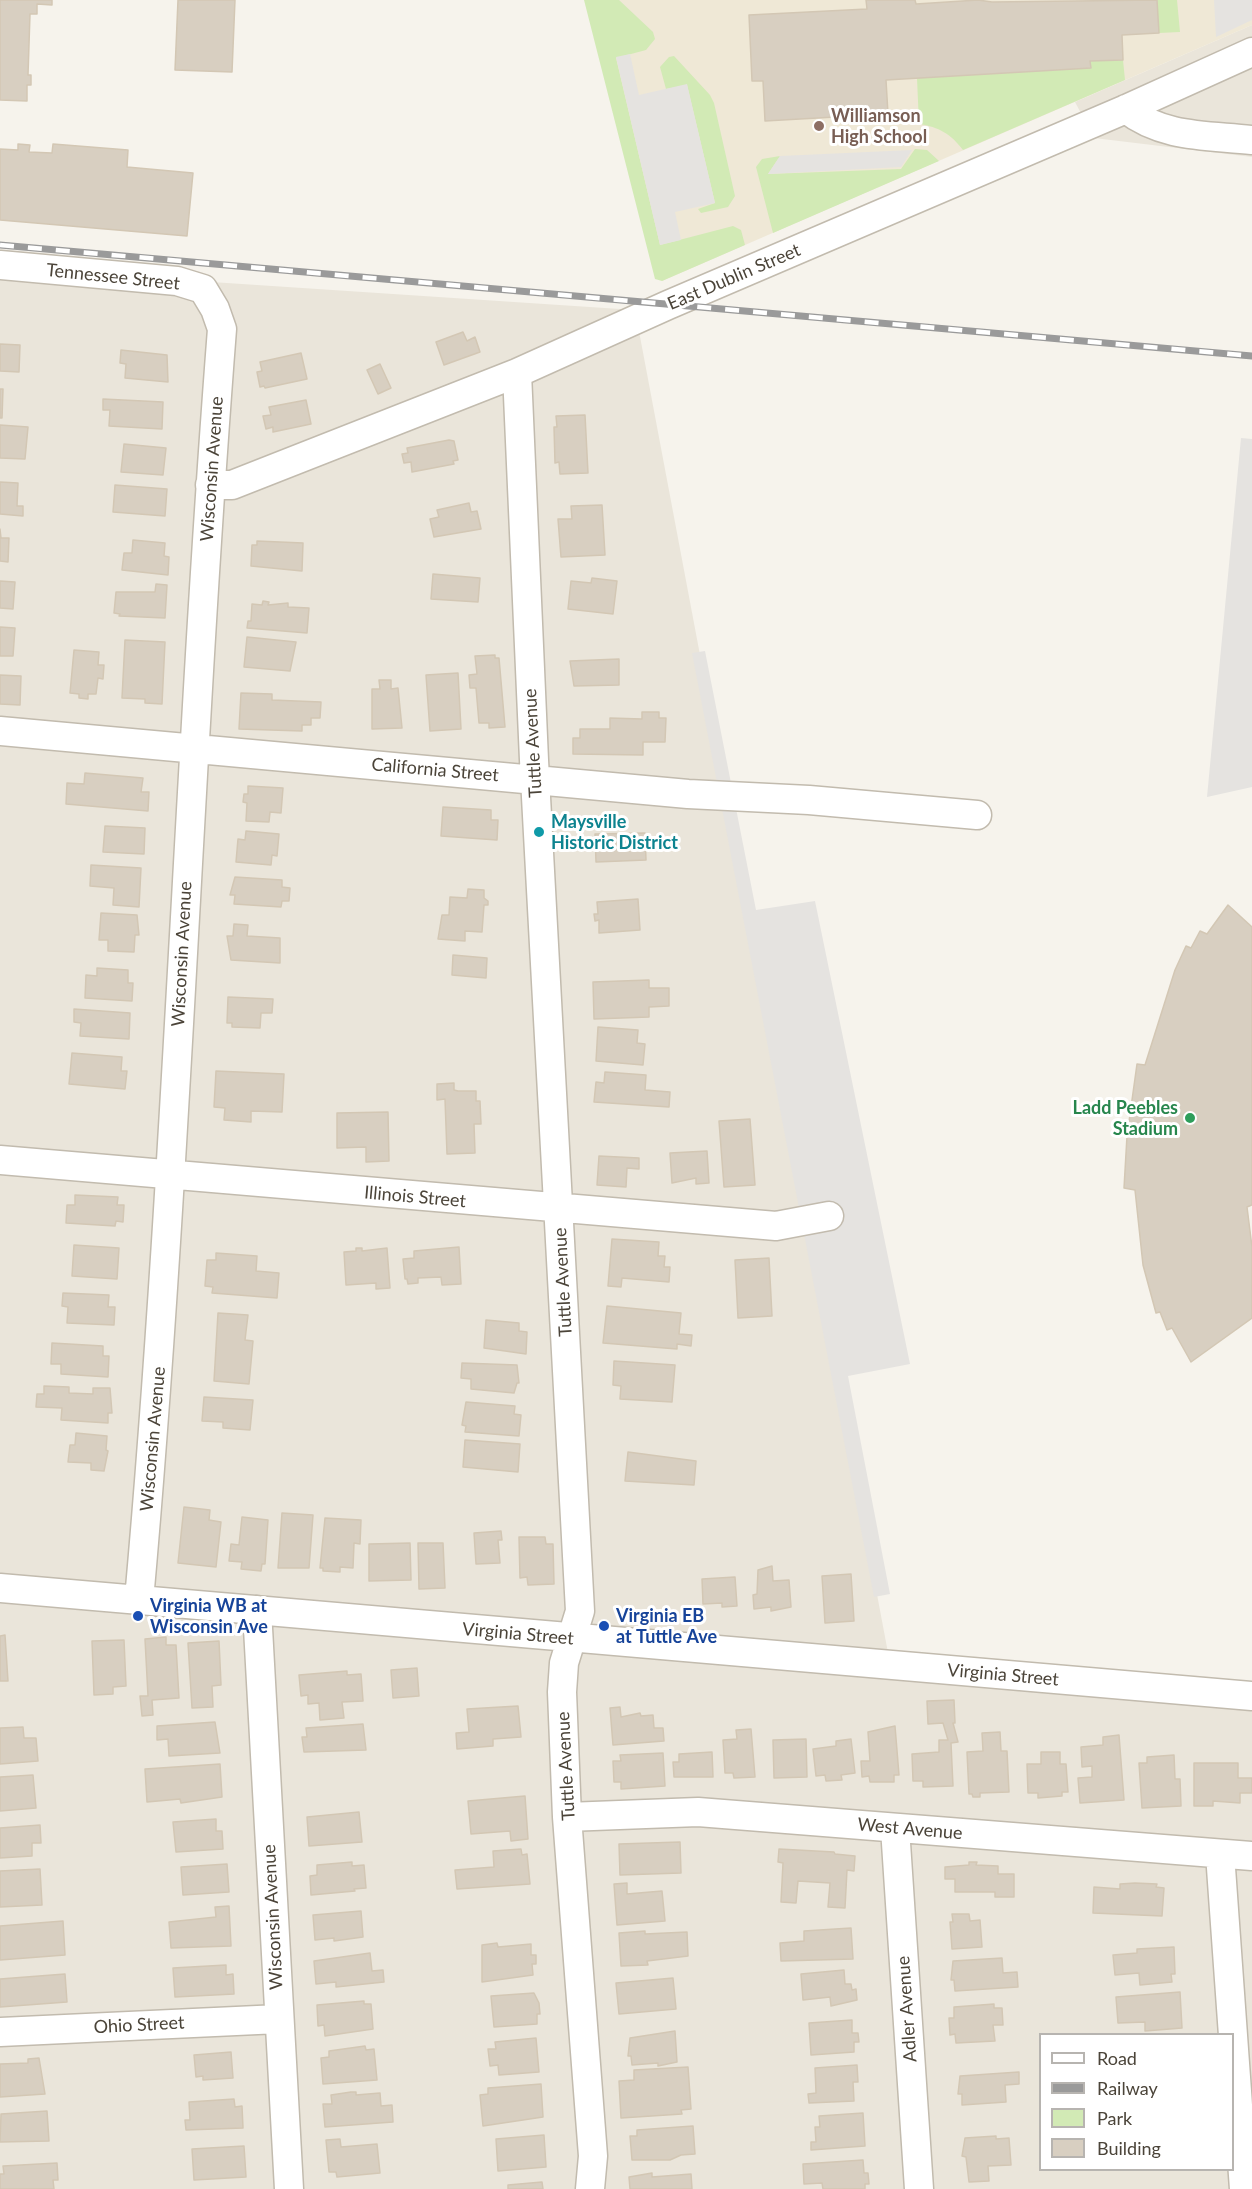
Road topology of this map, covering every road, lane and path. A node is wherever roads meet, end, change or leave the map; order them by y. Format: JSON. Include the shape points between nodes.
{"nodes":[{"id":1,"x":1252,"y":52,"type":"edge"},
{"id":2,"x":1126,"y":109,"type":"junction"},
{"id":3,"x":1252,"y":140,"type":"edge"},
{"id":4,"x":0,"y":265,"type":"edge"},
{"id":5,"x":215,"y":309,"type":"joint"},
{"id":6,"x":517,"y":373,"type":"junction"},
{"id":7,"x":210,"y":485,"type":"junction"},
{"id":8,"x":0,"y":731,"type":"edge"},
{"id":9,"x":194,"y":748,"type":"junction"},
{"id":10,"x":535,"y":779,"type":"junction"},
{"id":11,"x":977,"y":815,"type":"dead end"},
{"id":12,"x":0,"y":1160,"type":"edge"},
{"id":13,"x":170,"y":1176,"type":"junction"},
{"id":14,"x":559,"y":1209,"type":"junction"},
{"id":15,"x":829,"y":1216,"type":"dead end"},
{"id":16,"x":0,"y":1588,"type":"edge"},
{"id":17,"x":140,"y":1600,"type":"junction"},
{"id":18,"x":257,"y":1610,"type":"junction"},
{"id":19,"x":572,"y":1639,"type":"junction"},
{"id":20,"x":1252,"y":1696,"type":"edge"},
{"id":21,"x":567,"y":1817,"type":"junction"},
{"id":22,"x":895,"y":1828,"type":"junction"},
{"id":23,"x":1220,"y":1854,"type":"junction"},
{"id":24,"x":1252,"y":1856,"type":"edge"},
{"id":25,"x":279,"y":2019,"type":"junction"},
{"id":26,"x":0,"y":2032,"type":"edge"},
{"id":27,"x":1233,"y":2033,"type":"edge"},
{"id":28,"x":1234,"y":2049,"type":"edge"},
{"id":29,"x":289,"y":2189,"type":"edge"},
{"id":30,"x":590,"y":2189,"type":"edge"},
{"id":31,"x":919,"y":2189,"type":"edge"},
{"id":32,"x":1244,"y":2189,"type":"edge"}],
"edges":[{"from":1,"to":2,"type":"street","name":"East Dublin Street"},
{"from":2,"to":3,"type":"street","via":[[1143,123],[1164,131]]},
{"from":2,"to":6,"type":"street","name":"East Dublin Street"},
{"from":4,"to":5,"type":"street","name":"Tennessee Street","via":[[177,281],[203,289]]},
{"from":5,"to":7,"type":"street","name":"Wisconsin Avenue","via":[[222,329]]},
{"from":6,"to":7,"type":"street","name":"East Dublin Street","via":[[232,485]]},
{"from":6,"to":10,"type":"street","name":"Tuttle Avenue"},
{"from":7,"to":9,"type":"street","name":"Wisconsin Avenue"},
{"from":8,"to":9,"type":"street","name":"California Street"},
{"from":9,"to":10,"type":"street","name":"California Street"},
{"from":9,"to":13,"type":"street","name":"Wisconsin Avenue"},
{"from":10,"to":11,"type":"street","name":"California Street"},
{"from":10,"to":14,"type":"street","name":"Tuttle Avenue"},
{"from":12,"to":13,"type":"street","name":"Illinois Street"},
{"from":13,"to":14,"type":"street","name":"Illinois Street"},
{"from":13,"to":17,"type":"street","name":"Wisconsin Avenue"},
{"from":14,"to":15,"type":"street","name":"Illinois Street","via":[[776,1226]]},
{"from":14,"to":19,"type":"street","name":"Tuttle Avenue","via":[[580,1611]]},
{"from":16,"to":17,"type":"street","name":"Virginia Street"},
{"from":17,"to":18,"type":"street","name":"Virginia Street"},
{"from":18,"to":19,"type":"street","name":"Virginia Street"},
{"from":18,"to":25,"type":"street","name":"Wisconsin Avenue"},
{"from":19,"to":20,"type":"street","name":"Virginia Street"},
{"from":19,"to":21,"type":"street","name":"Tuttle Avenue","via":[[564,1664],[562,1692]]},
{"from":21,"to":22,"type":"street","name":"West Avenue","via":[[698,1812]]},
{"from":21,"to":30,"type":"street","name":"Tuttle Avenue","via":[[593,2156]]},
{"from":22,"to":23,"type":"street","name":"West Avenue"},
{"from":22,"to":31,"type":"street","name":"Adler Avenue"},
{"from":23,"to":24,"type":"street","name":"West Avenue"},
{"from":23,"to":27,"type":"street"},
{"from":25,"to":26,"type":"street","name":"Ohio Street"},
{"from":25,"to":29,"type":"street","name":"Wisconsin Avenue"},
{"from":28,"to":32,"type":"street"}]}
